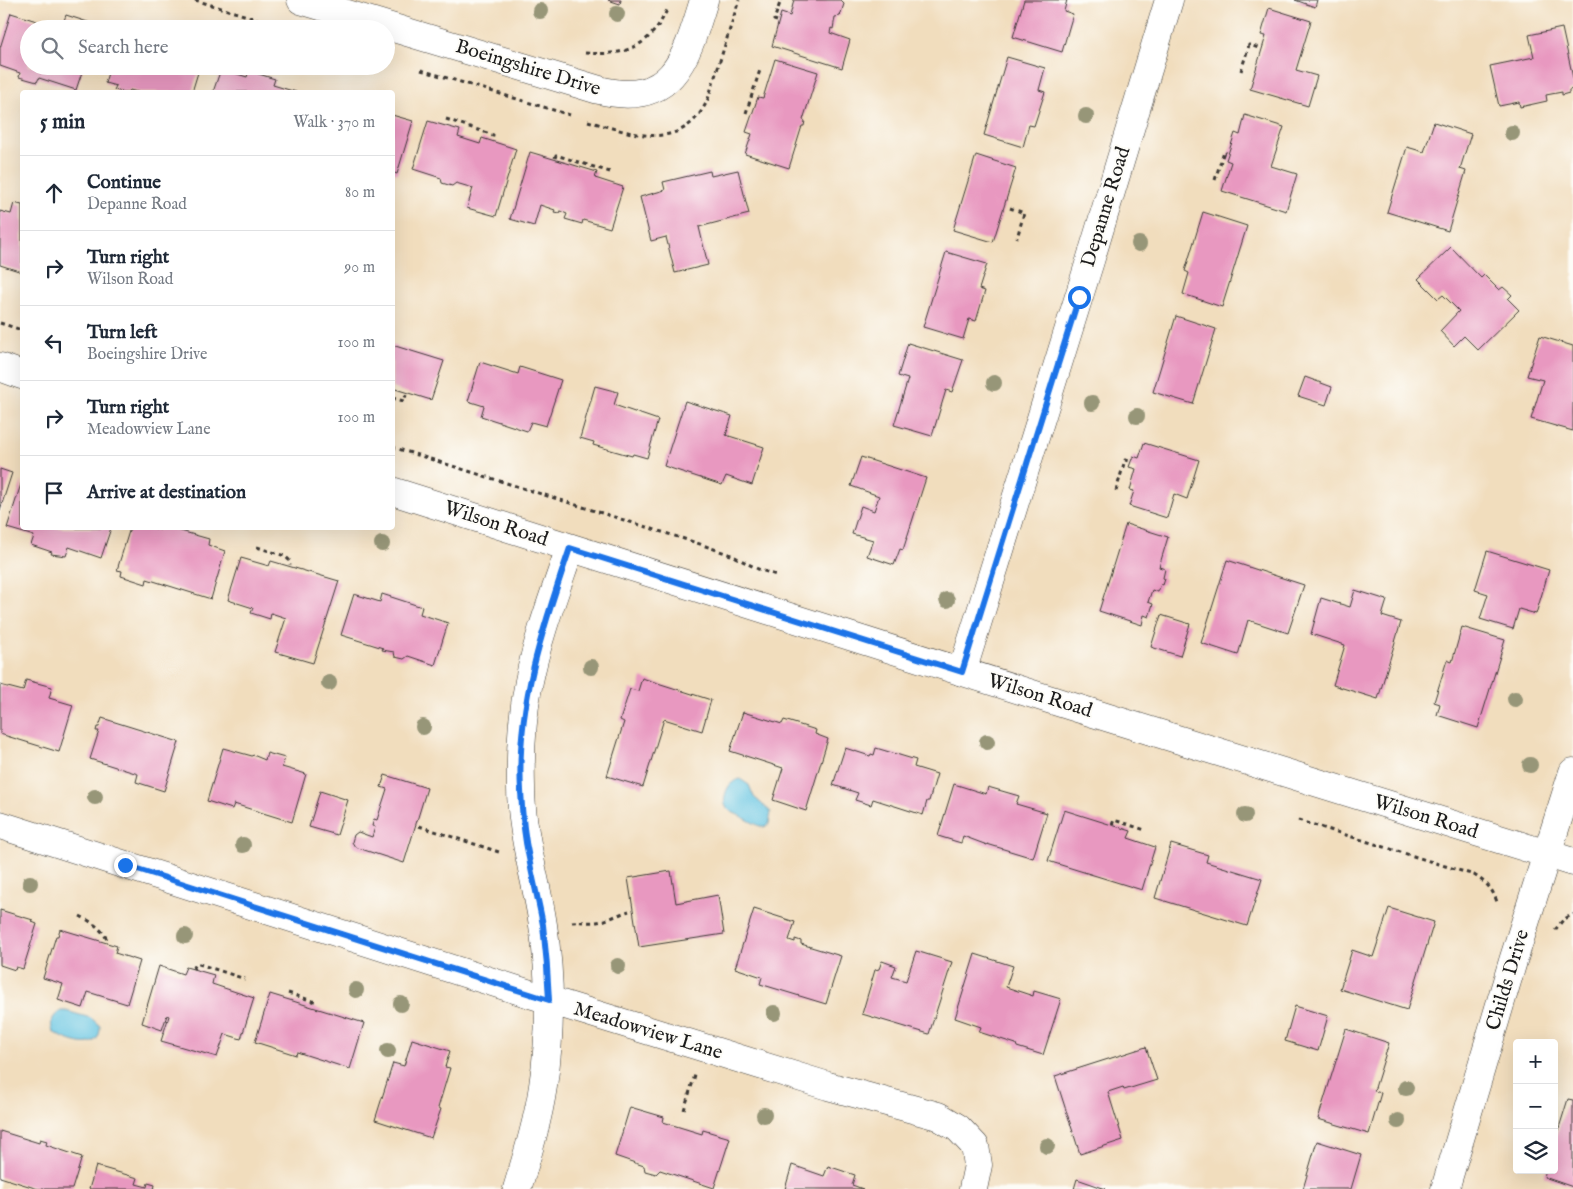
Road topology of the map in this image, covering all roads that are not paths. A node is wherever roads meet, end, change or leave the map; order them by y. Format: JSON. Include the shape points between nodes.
{"nodes":[{"id":1,"x":301,"y":0,"type":"edge"},
{"id":2,"x":704,"y":0,"type":"edge"},
{"id":3,"x":1169,"y":0,"type":"edge"},
{"id":4,"x":367,"y":20,"type":"edge"},
{"id":5,"x":395,"y":28,"type":"edge"},
{"id":6,"x":0,"y":368,"type":"edge"},
{"id":7,"x":20,"y":373,"type":"edge"},
{"id":8,"x":395,"y":492,"type":"edge"},
{"id":9,"x":570,"y":548,"type":"junction"},
{"id":10,"x":962,"y":672,"type":"junction"},
{"id":11,"x":1573,"y":772,"type":"edge"},
{"id":12,"x":0,"y":825,"type":"edge"},
{"id":13,"x":1548,"y":854,"type":"junction"},
{"id":14,"x":1573,"y":862,"type":"edge"},
{"id":15,"x":549,"y":1000,"type":"junction"},
{"id":16,"x":517,"y":1189,"type":"edge"},
{"id":17,"x":973,"y":1189,"type":"edge"},
{"id":18,"x":1445,"y":1189,"type":"edge"}],
"edges":[{"from":1,"to":4,"type":"street","name":"Boeingshire Drive"},
{"from":2,"to":5,"type":"street","name":"Boeingshire Drive","via":[[681,64],[670,78],[658,88],[628,94],[599,90]]},
{"from":3,"to":10,"type":"street","name":"Depanne Road"},
{"from":6,"to":7,"type":"street"},
{"from":8,"to":9,"type":"street","name":"Wilson Road"},
{"from":9,"to":10,"type":"street","name":"Wilson Road"},
{"from":9,"to":15,"type":"street","via":[[543,627],[528,682],[523,720],[521,788],[528,858],[543,924]]},
{"from":10,"to":13,"type":"street","name":"Wilson Road"},
{"from":11,"to":13,"type":"street","name":"Childs Drive"},
{"from":12,"to":15,"type":"street","name":"Meadowview Lane"},
{"from":13,"to":14,"type":"street","name":"Wilson Road"},
{"from":13,"to":18,"type":"street","name":"Childs Drive"},
{"from":15,"to":16,"type":"street","via":[[543,1087]]},
{"from":15,"to":17,"type":"street","name":"Meadowview Lane","via":[[828,1086],[938,1116],[958,1128],[975,1146],[978,1165]]}]}
